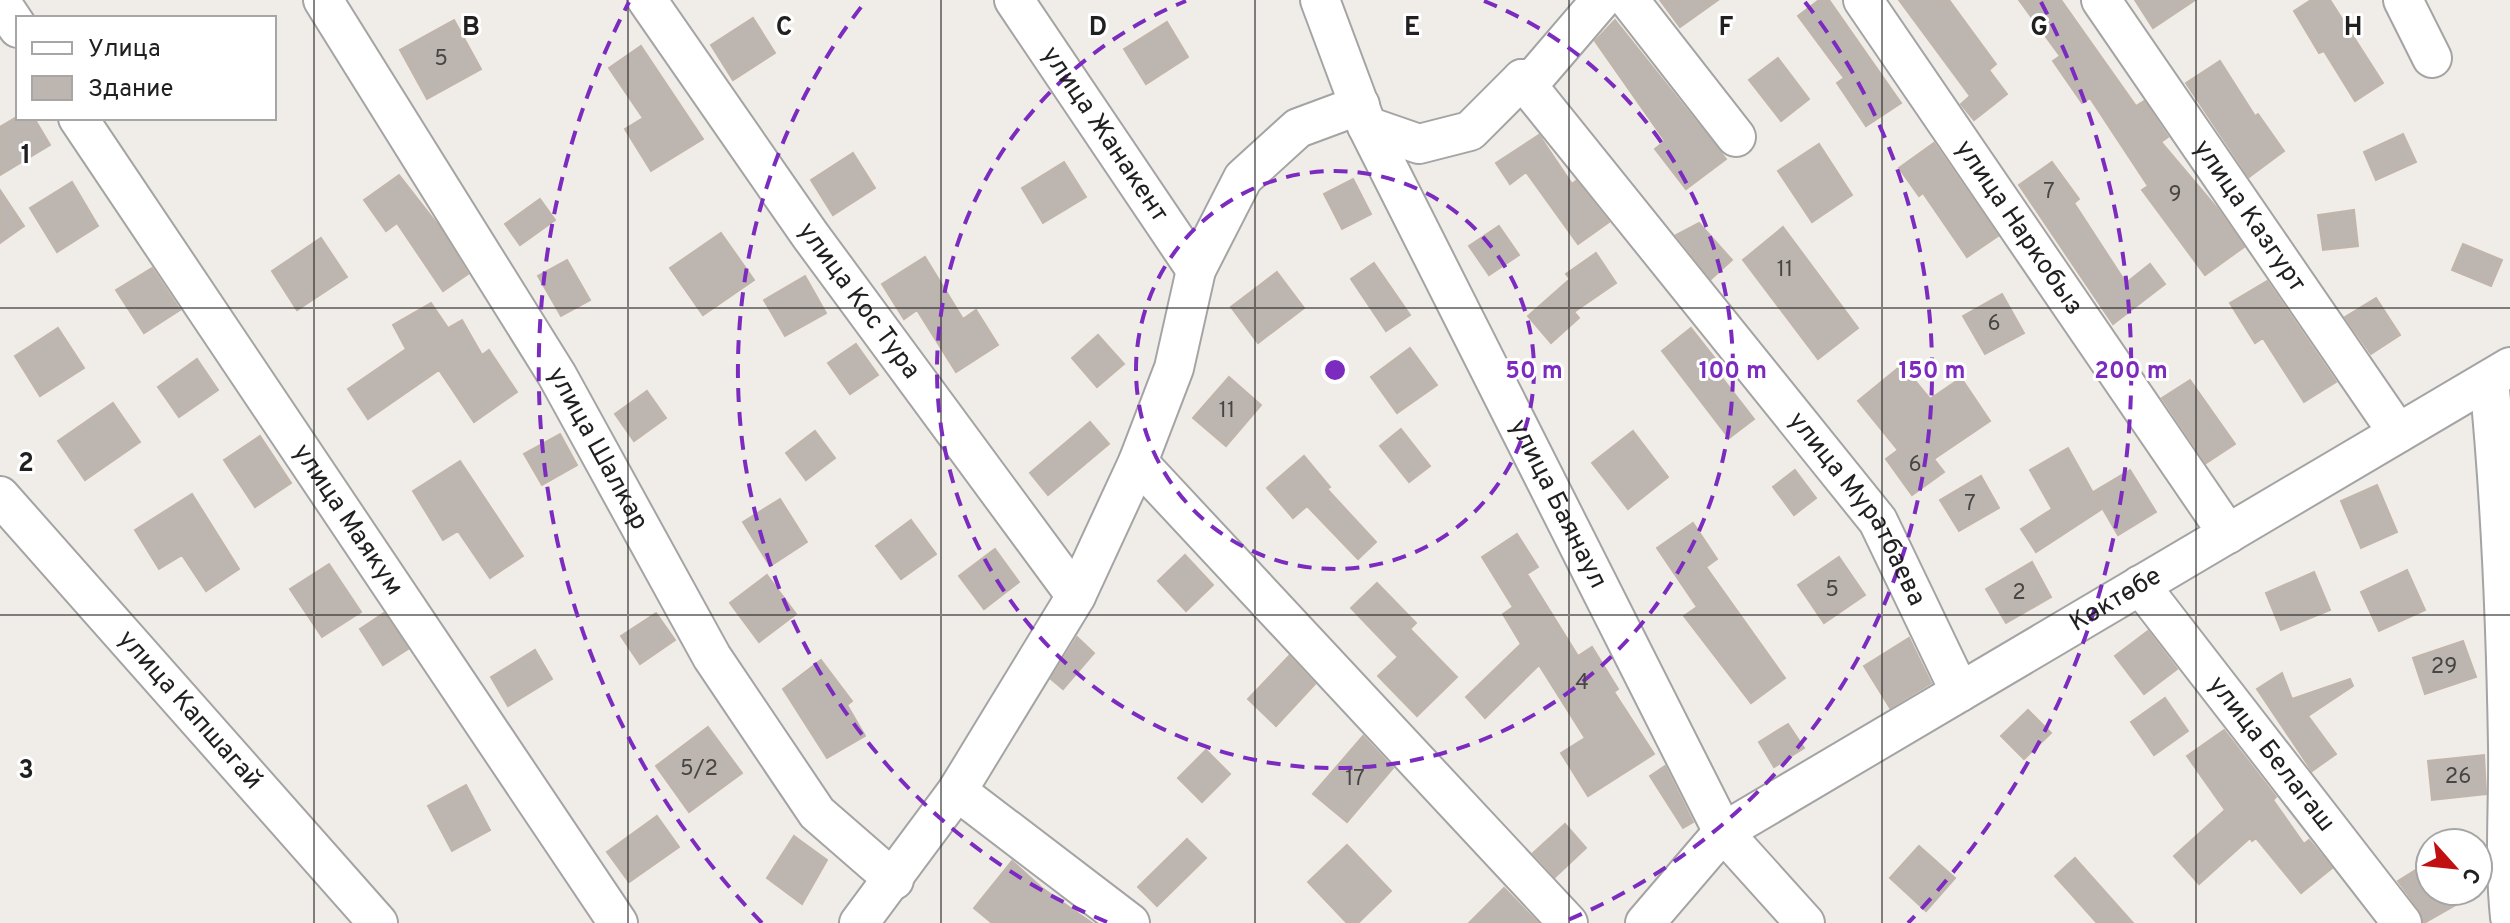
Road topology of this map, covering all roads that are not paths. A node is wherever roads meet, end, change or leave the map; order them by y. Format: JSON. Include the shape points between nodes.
{"nodes":[{"id":1,"x":323,"y":0,"type":"edge"},
{"id":2,"x":647,"y":0,"type":"edge"},
{"id":3,"x":1014,"y":0,"type":"edge"},
{"id":4,"x":1320,"y":0,"type":"edge"},
{"id":5,"x":1601,"y":0,"type":"edge"},
{"id":6,"x":1629,"y":0,"type":"edge"},
{"id":7,"x":1863,"y":0,"type":"edge"},
{"id":8,"x":2101,"y":0,"type":"edge"},
{"id":9,"x":2403,"y":0,"type":"edge"},
{"id":10,"x":0,"y":1,"type":"edge"},
{"id":11,"x":16,"y":25,"type":"edge"},
{"id":12,"x":2432,"y":58,"type":"dead end"},
{"id":13,"x":1522,"y":79,"type":"junction"},
{"id":14,"x":1364,"y":115,"type":"junction"},
{"id":15,"x":79,"y":120,"type":"edge"},
{"id":16,"x":1736,"y":137,"type":"dead end"},
{"id":17,"x":1196,"y":270,"type":"junction"},
{"id":18,"x":2499,"y":373,"type":"edge"},
{"id":19,"x":2398,"y":433,"type":"junction"},
{"id":20,"x":1138,"y":462,"type":"junction"},
{"id":21,"x":0,"y":496,"type":"edge"},
{"id":22,"x":2228,"y":534,"type":"junction"},
{"id":23,"x":2140,"y":585,"type":"junction"},
{"id":24,"x":1076,"y":596,"type":"junction"},
{"id":25,"x":1960,"y":692,"type":"junction"},
{"id":26,"x":957,"y":791,"type":"junction"},
{"id":27,"x":1723,"y":832,"type":"junction"},
{"id":28,"x":894,"y":880,"type":"junction"},
{"id":29,"x":2510,"y":917,"type":"edge"},
{"id":30,"x":378,"y":923,"type":"edge"},
{"id":31,"x":618,"y":923,"type":"edge"},
{"id":32,"x":859,"y":923,"type":"edge"},
{"id":33,"x":1130,"y":923,"type":"edge"},
{"id":34,"x":1568,"y":923,"type":"edge"},
{"id":35,"x":1645,"y":923,"type":"edge"},
{"id":36,"x":1805,"y":923,"type":"edge"},
{"id":37,"x":2402,"y":923,"type":"edge"}],
"edges":[{"from":1,"to":28,"type":"street","name":"улица Шалкар","via":[[557,375],[712,657],[817,813]]},
{"from":2,"to":24,"type":"street","name":"улица Кос Тура","via":[[810,235]]},
{"from":3,"to":17,"type":"street","name":"улица Жанакент"},
{"from":4,"to":14,"type":"street","name":"улица Баянаул"},
{"from":5,"to":13,"type":"street","via":[[1529,84]]},
{"from":6,"to":16,"type":"street"},
{"from":7,"to":22,"type":"street","name":"улица Наркобыз"},
{"from":8,"to":19,"type":"street","name":"улица Казгурт"},
{"from":9,"to":12,"type":"street"},
{"from":10,"to":11,"type":"street"},
{"from":13,"to":14,"type":"street","via":[[1470,131],[1419,144]]},
{"from":13,"to":25,"type":"street","name":"улица Муратбаева","via":[[1878,521]]},
{"from":14,"to":17,"type":"street","via":[[1298,128],[1243,178]]},
{"from":14,"to":27,"type":"street","name":"улица Баянаул"},
{"from":15,"to":31,"type":"street","name":"улица Маякум"},
{"from":17,"to":20,"type":"street","via":[[1174,368]]},
{"from":18,"to":19,"type":"street","name":"Көктөбе"},
{"from":18,"to":29,"type":"street"},
{"from":19,"to":22,"type":"street","name":"Көктөбе"},
{"from":20,"to":24,"type":"street"},
{"from":20,"to":34,"type":"street"},
{"from":21,"to":30,"type":"street","name":"улица Капшагай"},
{"from":22,"to":23,"type":"street","name":"Көктөбе"},
{"from":23,"to":25,"type":"street","name":"Көктөбе"},
{"from":23,"to":37,"type":"street","name":"улица Белагаш"},
{"from":24,"to":26,"type":"street"},
{"from":25,"to":27,"type":"street","name":"Көктөбе"},
{"from":26,"to":28,"type":"street"},
{"from":26,"to":33,"type":"street"},
{"from":27,"to":35,"type":"street","name":"Көктөбе"},
{"from":27,"to":36,"type":"street","name":"улица Баянаул"},
{"from":28,"to":32,"type":"street"}]}
